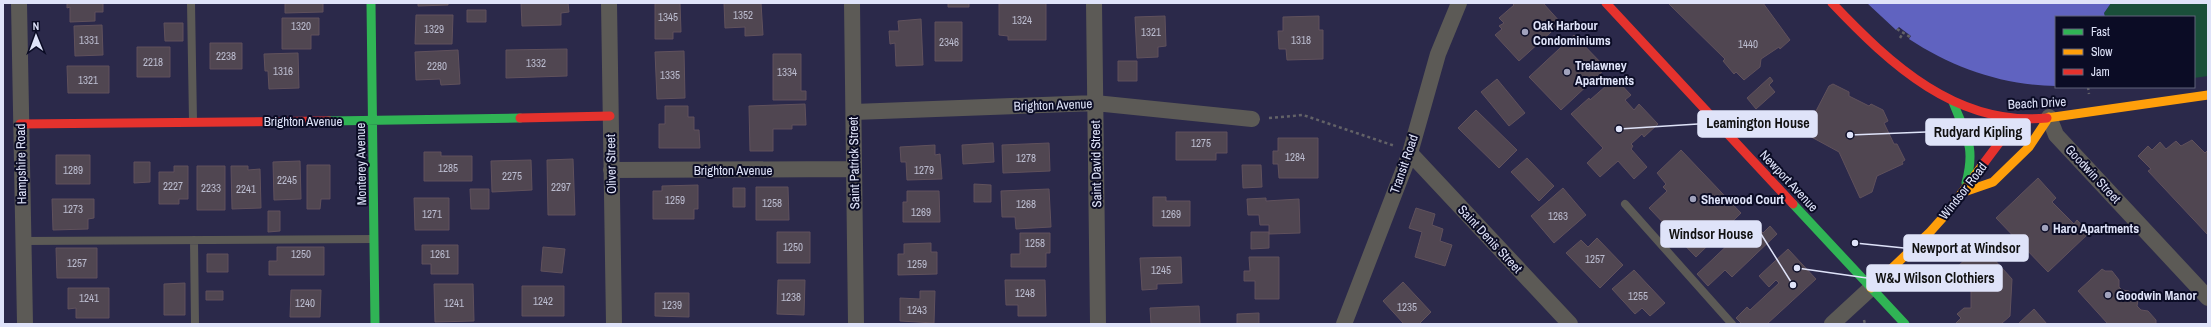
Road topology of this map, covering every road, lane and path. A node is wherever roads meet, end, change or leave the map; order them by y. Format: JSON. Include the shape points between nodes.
{"nodes":[{"id":1,"x":19,"y":3,"type":"edge"},
{"id":2,"x":191,"y":3,"type":"edge"},
{"id":3,"x":371,"y":3,"type":"edge"},
{"id":4,"x":609,"y":3,"type":"edge"},
{"id":5,"x":852,"y":3,"type":"edge"},
{"id":6,"x":1094,"y":3,"type":"edge"},
{"id":7,"x":1459,"y":3,"type":"edge"},
{"id":8,"x":1606,"y":3,"type":"edge"},
{"id":9,"x":1832,"y":3,"type":"edge"},
{"id":10,"x":1897,"y":29,"type":"dead end"},
{"id":11,"x":1903,"y":33,"type":"junction"},
{"id":12,"x":1910,"y":37,"type":"dead end"},
{"id":13,"x":1900,"y":38,"type":"dead end"},
{"id":14,"x":2208,"y":94,"type":"edge"},
{"id":15,"x":1953,"y":102,"type":"junction"},
{"id":16,"x":1094,"y":103,"type":"junction"},
{"id":17,"x":854,"y":112,"type":"junction"},
{"id":18,"x":610,"y":116,"type":"junction"},
{"id":19,"x":2049,"y":117,"type":"junction"},
{"id":20,"x":2017,"y":118,"type":"junction"},
{"id":21,"x":1252,"y":119,"type":"joint"},
{"id":22,"x":373,"y":121,"type":"junction"},
{"id":23,"x":193,"y":122,"type":"junction"},
{"id":24,"x":20,"y":124,"type":"junction"},
{"id":25,"x":1410,"y":153,"type":"junction"},
{"id":26,"x":854,"y":169,"type":"junction"},
{"id":27,"x":611,"y":170,"type":"junction"},
{"id":28,"x":1964,"y":192,"type":"junction"},
{"id":29,"x":1624,"y":204,"type":"dead end"},
{"id":30,"x":194,"y":240,"type":"junction"},
{"id":31,"x":375,"y":240,"type":"junction"},
{"id":32,"x":23,"y":241,"type":"junction"},
{"id":33,"x":1872,"y":288,"type":"junction"},
{"id":34,"x":2208,"y":298,"type":"edge"},
{"id":35,"x":1864,"y":320,"type":"dead end"},
{"id":36,"x":25,"y":324,"type":"edge"},
{"id":37,"x":195,"y":324,"type":"edge"},
{"id":38,"x":375,"y":324,"type":"edge"},
{"id":39,"x":614,"y":324,"type":"edge"},
{"id":40,"x":856,"y":324,"type":"edge"},
{"id":41,"x":1098,"y":324,"type":"edge"},
{"id":42,"x":1344,"y":324,"type":"edge"},
{"id":43,"x":1570,"y":324,"type":"edge"},
{"id":44,"x":1732,"y":324,"type":"edge"},
{"id":45,"x":1832,"y":324,"type":"edge"},
{"id":46,"x":1865,"y":324,"type":"edge"},
{"id":47,"x":1905,"y":324,"type":"edge"}],
"edges":[{"from":1,"to":24,"type":"street","name":"Hampshire Road"},
{"from":2,"to":23,"type":"lane"},
{"from":3,"to":22,"type":"street","name":"Monterey Avenue"},
{"from":4,"to":18,"type":"street","name":"Oliver Street"},
{"from":5,"to":17,"type":"street","name":"Saint Patrick Street"},
{"from":6,"to":16,"type":"street","name":"Saint David Street"},
{"from":7,"to":25,"type":"street","name":"Transit Road","via":[[1438,54]]},
{"from":8,"to":33,"type":"street","name":"Newport Avenue"},
{"from":9,"to":15,"type":"street","name":"Beach Drive","via":[[1854,27],[1886,55]]},
{"from":10,"to":11,"type":"path"},
{"from":11,"to":12,"type":"path"},
{"from":11,"to":13,"type":"path"},
{"from":14,"to":19,"type":"street","name":"Beach Drive"},
{"from":15,"to":20,"type":"street","name":"Beach Drive","via":[[1981,112]]},
{"from":15,"to":28,"type":"street","via":[[1972,148],[1972,166]]},
{"from":16,"to":17,"type":"street","name":"Brighton Avenue"},
{"from":16,"to":21,"type":"street","name":"Brighton Avenue"},
{"from":16,"to":41,"type":"street","name":"Saint David Street"},
{"from":17,"to":26,"type":"street","name":"Saint Patrick Street"},
{"from":18,"to":22,"type":"street","name":"Brighton Avenue"},
{"from":18,"to":27,"type":"street","name":"Oliver Street"},
{"from":19,"to":20,"type":"street","name":"Beach Drive"},
{"from":19,"to":28,"type":"street","via":[[2028,147],[1993,182]]},
{"from":19,"to":34,"type":"street","name":"Goodwin Street","via":[[2056,135]]},
{"from":20,"to":28,"type":"street","name":"Windsor Road"},
{"from":21,"to":25,"type":"path","via":[[1303,115],[1392,144]]},
{"from":22,"to":23,"type":"street","name":"Brighton Avenue"},
{"from":22,"to":31,"type":"street","name":"Monterey Avenue"},
{"from":23,"to":24,"type":"street","name":"Brighton Avenue"},
{"from":24,"to":32,"type":"street","name":"Hampshire Road"},
{"from":25,"to":42,"type":"street","name":"Transit Road"},
{"from":25,"to":43,"type":"street","name":"Saint Denis Street"},
{"from":26,"to":27,"type":"street","name":"Brighton Avenue"},
{"from":26,"to":40,"type":"street","name":"Saint Patrick Street"},
{"from":27,"to":39,"type":"street","name":"Oliver Street"},
{"from":28,"to":33,"type":"street","name":"Windsor Road","via":[[1930,232]]},
{"from":29,"to":44,"type":"lane"},
{"from":30,"to":31,"type":"lane"},
{"from":30,"to":32,"type":"lane"},
{"from":30,"to":37,"type":"lane"},
{"from":31,"to":38,"type":"street","name":"Monterey Avenue"},
{"from":32,"to":36,"type":"street","name":"Hampshire Road"},
{"from":33,"to":45,"type":"street","name":"Windsor Road"},
{"from":33,"to":47,"type":"street","name":"Newport Avenue"},
{"from":35,"to":46,"type":"path"}]}
